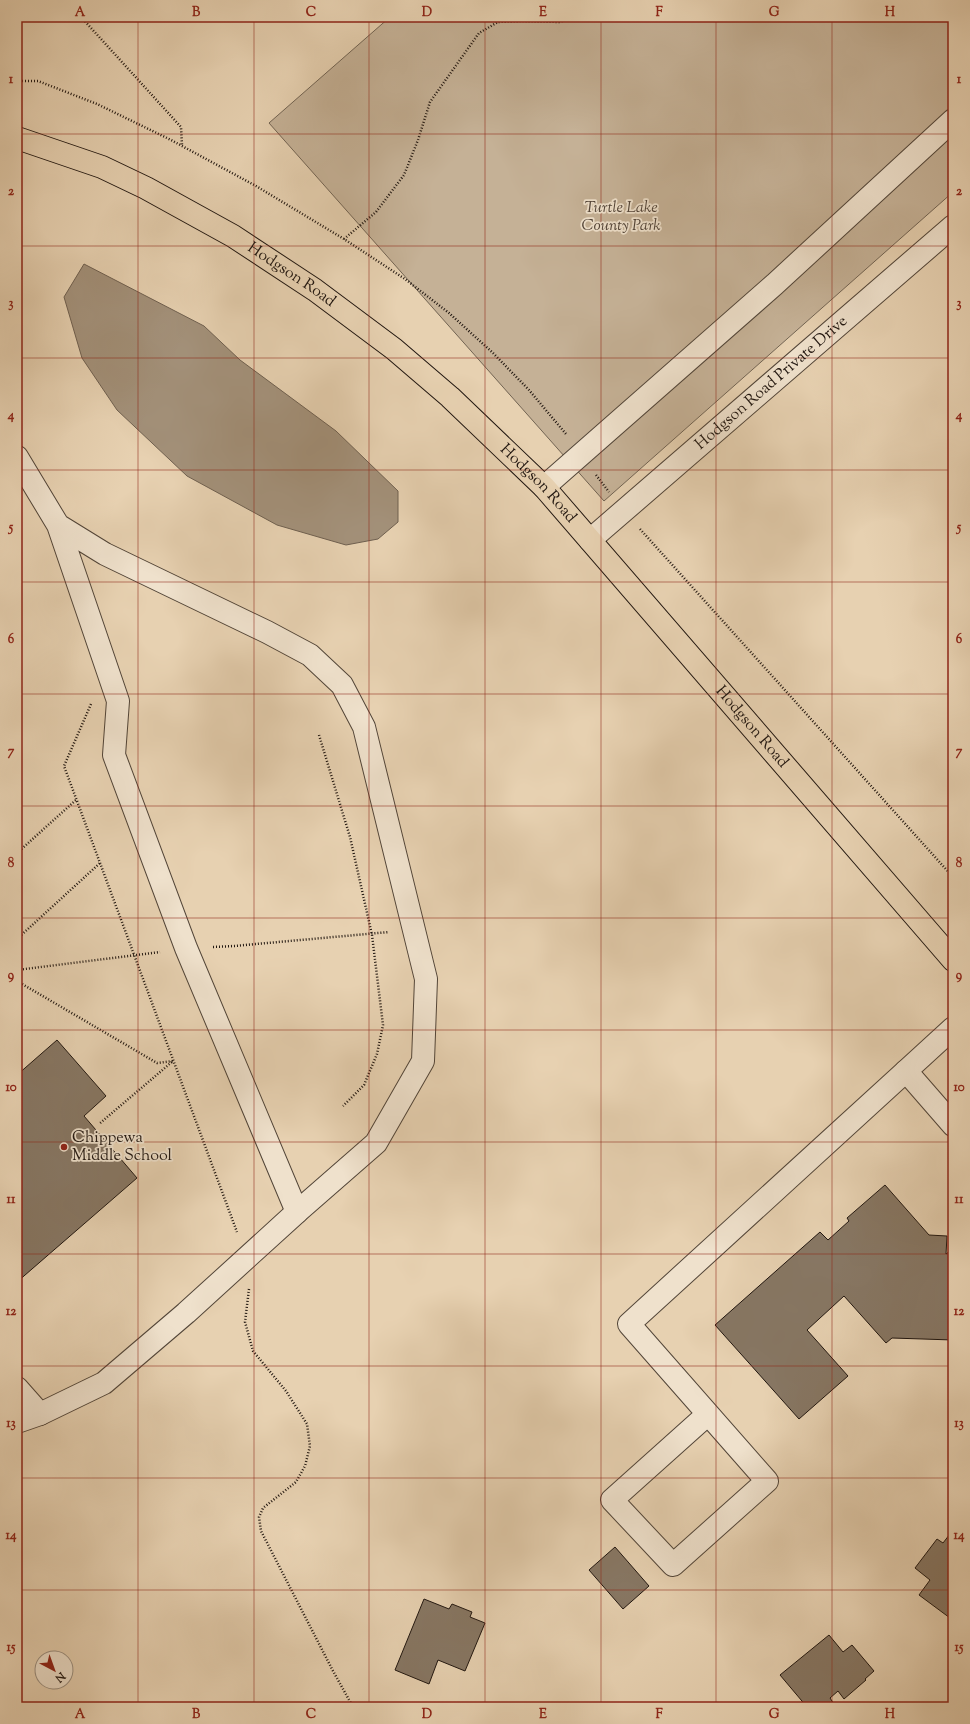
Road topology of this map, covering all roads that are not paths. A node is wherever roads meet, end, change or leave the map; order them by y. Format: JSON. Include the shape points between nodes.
{"nodes":[{"id":1,"x":953,"y":120,"type":"edge"},
{"id":2,"x":17,"y":138,"type":"edge"},
{"id":3,"x":953,"y":226,"type":"edge"},
{"id":4,"x":19,"y":468,"type":"edge"},
{"id":5,"x":544,"y":487,"type":"junction"},
{"id":6,"x":58,"y":525,"type":"junction"},
{"id":7,"x":590,"y":540,"type":"junction"},
{"id":8,"x":950,"y":950,"type":"edge"},
{"id":9,"x":953,"y":1028,"type":"edge"},
{"id":10,"x":906,"y":1071,"type":"junction"},
{"id":11,"x":953,"y":1125,"type":"edge"},
{"id":12,"x":297,"y":1212,"type":"junction"},
{"id":13,"x":17,"y":1388,"type":"edge"},
{"id":14,"x":40,"y":1414,"type":"junction"},
{"id":15,"x":708,"y":1414,"type":"junction"},
{"id":16,"x":17,"y":1422,"type":"edge"}],
"edges":[{"from":1,"to":5,"type":"street","via":[[775,284]]},
{"from":2,"to":5,"type":"main road","name":"Hodgson Road","via":[[102,167],[146,188],[232,236],[309,286],[394,349],[450,397]]},
{"from":3,"to":7,"type":"street","name":"Hodgson Road Private Drive"},
{"from":4,"to":6,"type":"street"},
{"from":5,"to":7,"type":"main road","name":"Hodgson Road"},
{"from":6,"to":12,"type":"street","via":[[118,701],[114,755],[186,948]]},
{"from":6,"to":12,"type":"street","via":[[105,554],[310,655],[342,686],[364,727],[426,979],[423,1061],[376,1143]]},
{"from":7,"to":8,"type":"main road","name":"Hodgson Road"},
{"from":9,"to":10,"type":"street"},
{"from":10,"to":11,"type":"street"},
{"from":10,"to":15,"type":"street","via":[[629,1324]]},
{"from":12,"to":14,"type":"street","via":[[104,1383]]},
{"from":13,"to":14,"type":"street"},
{"from":14,"to":16,"type":"street"},
{"from":15,"to":15,"type":"street","via":[[767,1481],[673,1565],[612,1500]]}]}
